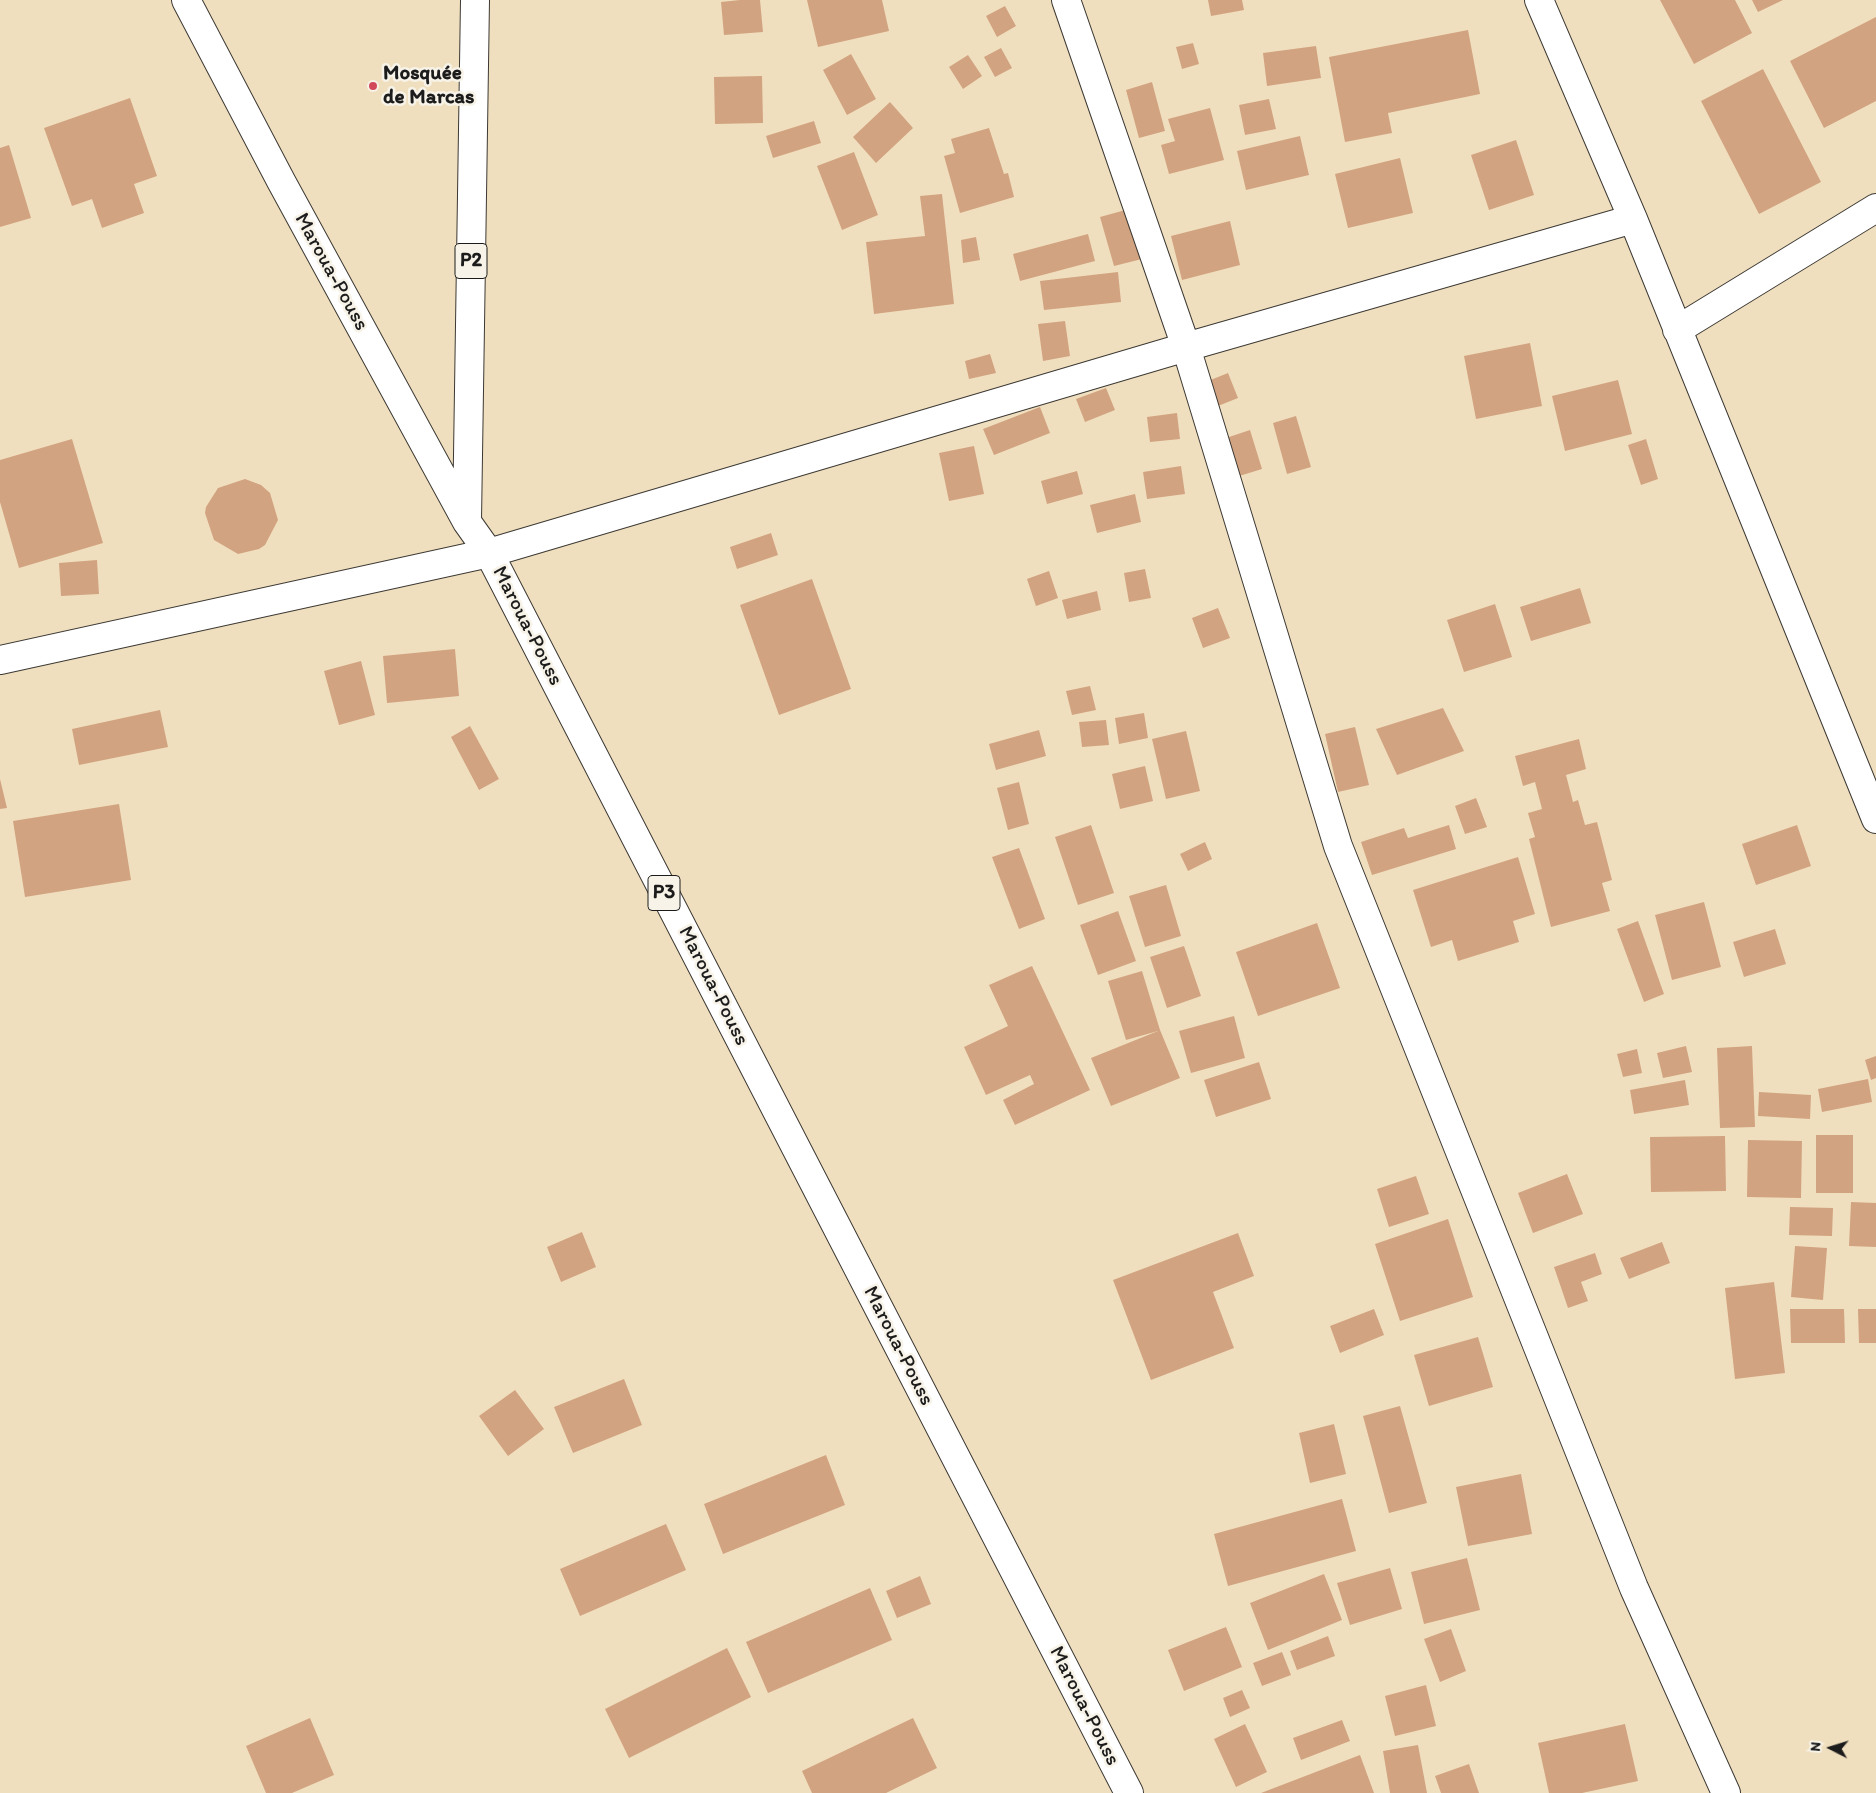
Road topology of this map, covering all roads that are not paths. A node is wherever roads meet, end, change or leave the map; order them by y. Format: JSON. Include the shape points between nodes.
{"nodes":[{"id":1,"x":186,"y":0,"type":"edge"},
{"id":2,"x":475,"y":0,"type":"edge"},
{"id":3,"x":1066,"y":0,"type":"edge"},
{"id":4,"x":1539,"y":0,"type":"edge"},
{"id":5,"x":1876,"y":208,"type":"edge"},
{"id":6,"x":1633,"y":219,"type":"junction"},
{"id":7,"x":1677,"y":330,"type":"junction"},
{"id":8,"x":1186,"y":347,"type":"junction"},
{"id":9,"x":467,"y":522,"type":"junction"},
{"id":10,"x":489,"y":553,"type":"junction"},
{"id":11,"x":0,"y":660,"type":"edge"},
{"id":12,"x":1876,"y":819,"type":"edge"},
{"id":13,"x":1129,"y":1793,"type":"edge"},
{"id":14,"x":1726,"y":1793,"type":"edge"}],
"edges":[{"from":1,"to":9,"type":"street","name":"Maroua-Pouss","number":"P3"},
{"from":2,"to":9,"type":"street","number":"P2"},
{"from":3,"to":8,"type":"street"},
{"from":4,"to":6,"type":"street"},
{"from":5,"to":7,"type":"street"},
{"from":6,"to":7,"type":"street"},
{"from":6,"to":8,"type":"street"},
{"from":7,"to":12,"type":"street"},
{"from":8,"to":10,"type":"street"},
{"from":8,"to":14,"type":"street","via":[[1338,846],[1634,1588]]},
{"from":9,"to":10,"type":"street","name":"Maroua-Pouss","number":"P3"},
{"from":10,"to":11,"type":"street"},
{"from":10,"to":13,"type":"street","name":"Maroua-Pouss","number":"P3"}]}
